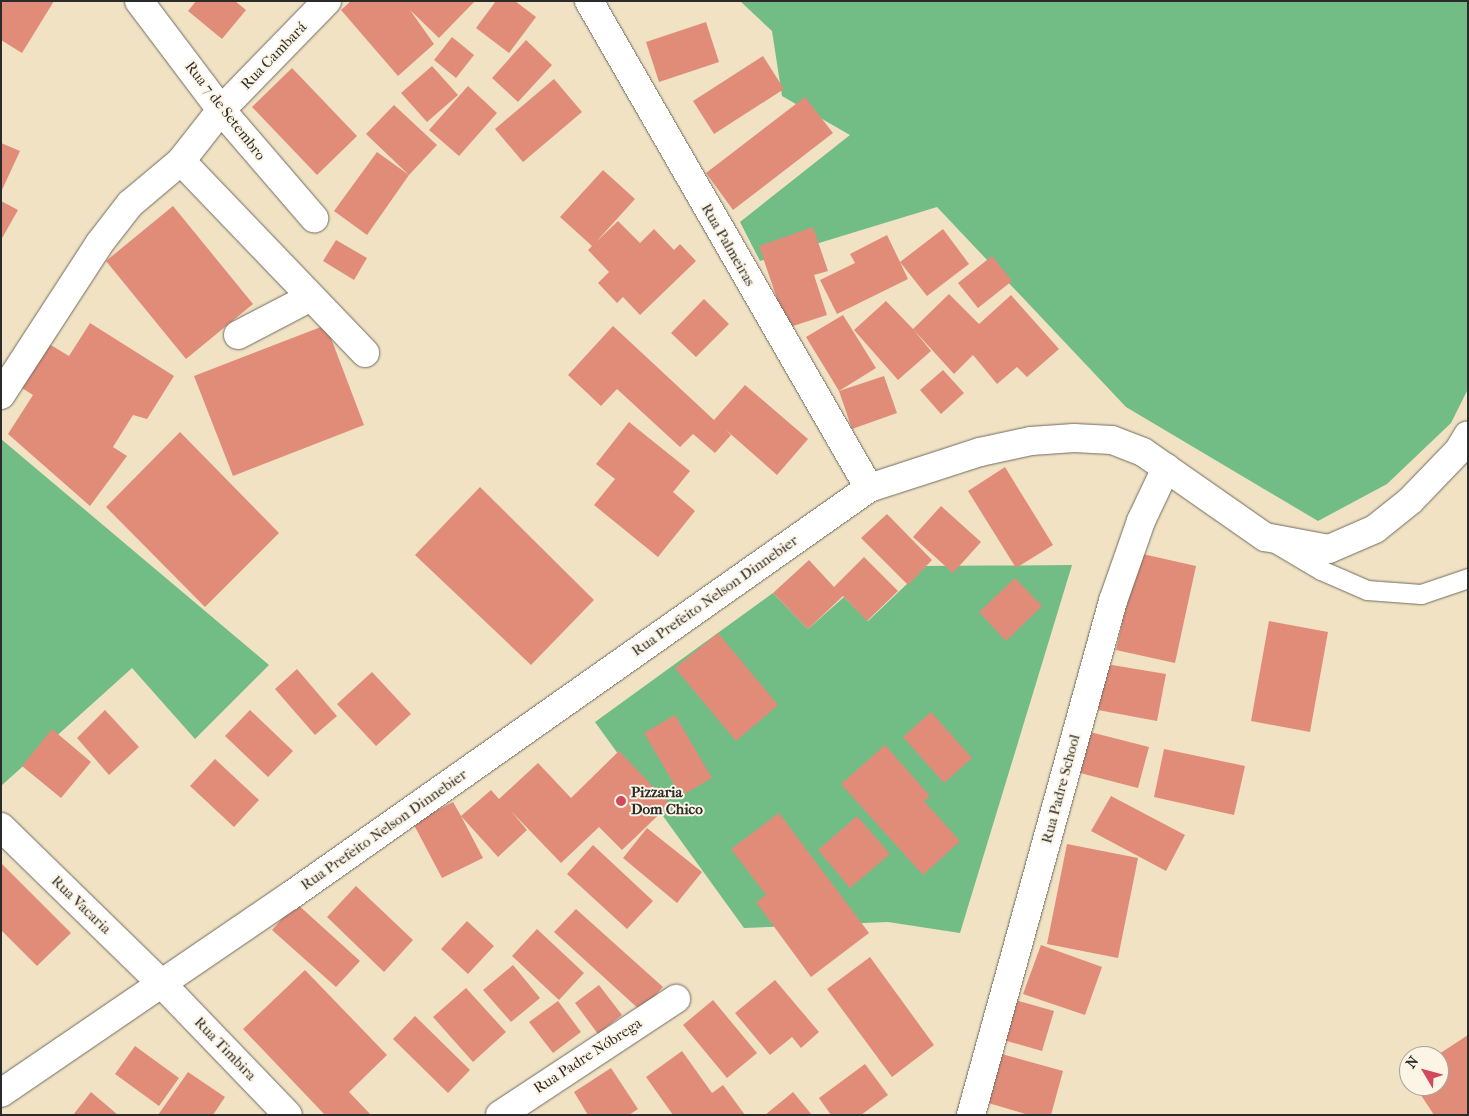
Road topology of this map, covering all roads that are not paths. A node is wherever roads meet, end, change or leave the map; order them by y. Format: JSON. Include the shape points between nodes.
{"nodes":[{"id":1,"x":140,"y":1,"type":"edge"},
{"id":2,"x":327,"y":1,"type":"edge"},
{"id":3,"x":589,"y":1,"type":"edge"},
{"id":4,"x":221,"y":110,"type":"junction"},
{"id":5,"x":180,"y":161,"type":"junction"},
{"id":6,"x":314,"y":218,"type":"dead end"},
{"id":7,"x":311,"y":297,"type":"junction"},
{"id":8,"x":238,"y":335,"type":"dead end"},
{"id":9,"x":365,"y":353,"type":"dead end"},
{"id":10,"x":1,"y":395,"type":"edge"},
{"id":11,"x":1468,"y":435,"type":"edge"},
{"id":12,"x":1166,"y":468,"type":"junction"},
{"id":13,"x":868,"y":488,"type":"junction"},
{"id":14,"x":1265,"y":537,"type":"junction"},
{"id":15,"x":1468,"y":578,"type":"edge"},
{"id":16,"x":1,"y":827,"type":"edge"},
{"id":17,"x":161,"y":984,"type":"junction"},
{"id":18,"x":676,"y":999,"type":"dead end"},
{"id":19,"x":1,"y":1093,"type":"edge"},
{"id":20,"x":288,"y":1115,"type":"edge"},
{"id":21,"x":500,"y":1115,"type":"edge"},
{"id":22,"x":971,"y":1115,"type":"edge"}],
"edges":[{"from":1,"to":4,"type":"street","name":"Rua 7 de Setembro"},
{"from":2,"to":4,"type":"street","name":"Rua Cambará"},
{"from":3,"to":13,"type":"street","name":"Rua Palmeiras"},
{"from":4,"to":5,"type":"street","name":"Rua Cambará"},
{"from":4,"to":6,"type":"street","name":"Rua 7 de Setembro"},
{"from":5,"to":7,"type":"street"},
{"from":5,"to":10,"type":"street","name":"Rua Cambará","via":[[130,204]]},
{"from":7,"to":8,"type":"street"},
{"from":7,"to":9,"type":"street"},
{"from":11,"to":14,"type":"street","name":"Rua Prefeito Nelson Dinnebier","via":[[1459,450],[1410,500],[1375,529],[1329,549]]},
{"from":12,"to":13,"type":"street","name":"Rua Prefeito Nelson Dinnebier","via":[[1143,452],[1112,440],[1074,438],[1031,441],[980,452]]},
{"from":12,"to":14,"type":"street","name":"Rua Prefeito Nelson Dinnebier"},
{"from":12,"to":22,"type":"street","name":"Rua Padre School","via":[[1141,521],[1113,601]]},
{"from":13,"to":17,"type":"street","name":"Rua Prefeito Nelson Dinnebier"},
{"from":14,"to":15,"type":"lane","via":[[1321,570],[1367,590],[1421,594]]},
{"from":16,"to":17,"type":"street","name":"Rua Vacaria"},
{"from":17,"to":19,"type":"street","name":"Rua Prefeito Nelson Dinnebier"},
{"from":17,"to":20,"type":"street","name":"Rua Timbira"},
{"from":18,"to":21,"type":"street","name":"Rua Padre Nóbrega"}]}
